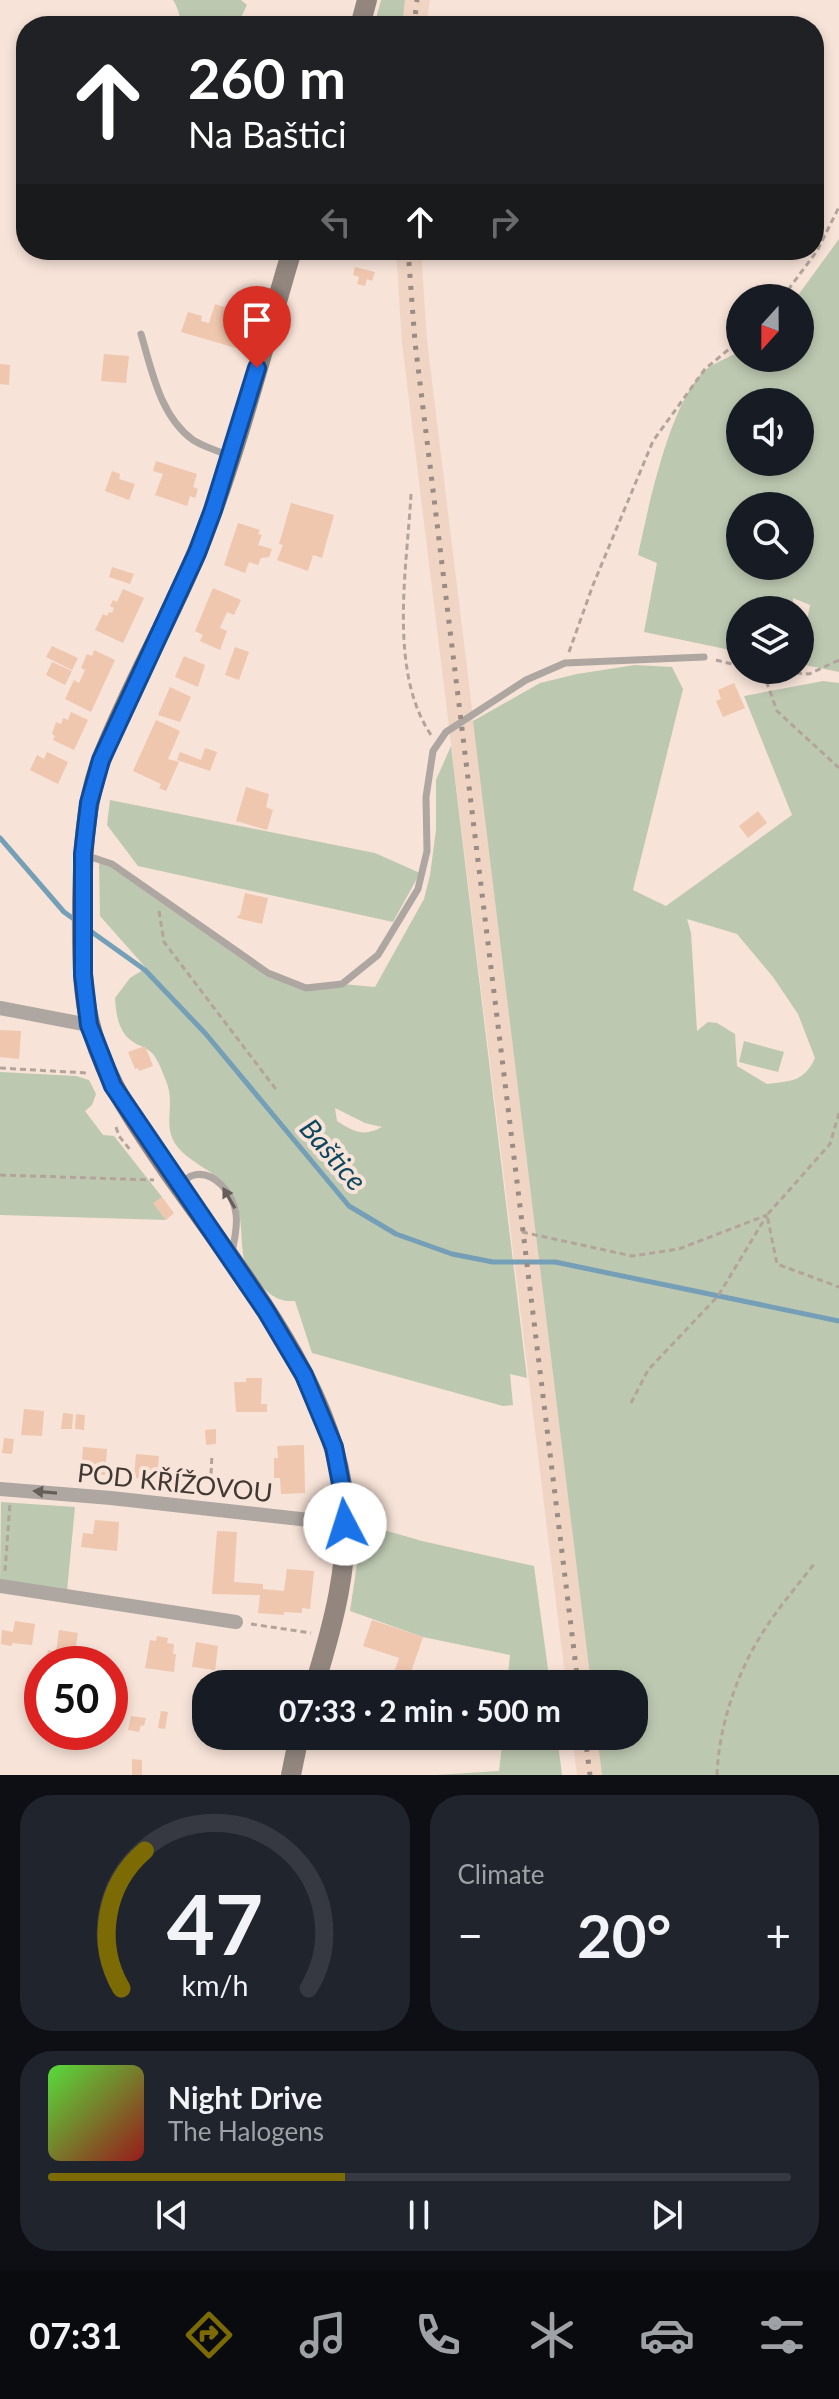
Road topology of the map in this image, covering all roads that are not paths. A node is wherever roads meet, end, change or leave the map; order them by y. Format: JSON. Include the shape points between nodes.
{"nodes":[{"id":1,"x":289,"y":260,"type":"edge"},
{"id":2,"x":141,"y":334,"type":"dead end"},
{"id":3,"x":230,"y":456,"type":"junction"},
{"id":4,"x":704,"y":657,"type":"road end"},
{"id":5,"x":83,"y":854,"type":"junction"},
{"id":6,"x":0,"y":1008,"type":"edge"},
{"id":7,"x":89,"y":1025,"type":"junction"},
{"id":8,"x":179,"y":1185,"type":"junction"},
{"id":9,"x":230,"y":1259,"type":"junction"},
{"id":10,"x":6,"y":1489,"type":"edge"},
{"id":11,"x":345,"y":1524,"type":"junction"},
{"id":12,"x":2,"y":1586,"type":"edge"},
{"id":13,"x":236,"y":1622,"type":"road end"},
{"id":14,"x":319,"y":1670,"type":"edge"},
{"id":15,"x":296,"y":1750,"type":"edge"},
{"id":16,"x":291,"y":1775,"type":"edge"}],
"edges":[{"from":1,"to":3,"type":"main road"},
{"from":2,"to":3,"type":"lane","via":[[170,417],[194,440]]},
{"from":3,"to":5,"type":"main road","via":[[197,553],[101,760]]},
{"from":4,"to":5,"type":"lane","via":[[565,663],[526,680],[446,732],[433,751],[426,797],[427,851],[418,889],[378,955],[342,984],[306,988],[268,973],[112,864]]},
{"from":5,"to":7,"type":"main road","via":[[83,975]]},
{"from":6,"to":7,"type":"street"},
{"from":7,"to":8,"type":"main road","via":[[123,1103]]},
{"from":8,"to":9,"type":"main road"},
{"from":9,"to":8,"type":"lane","one_way":true,"via":[[236,1210],[225,1188],[204,1175]]},
{"from":9,"to":11,"type":"main road","via":[[304,1375],[321,1413],[339,1469]]},
{"from":11,"to":10,"type":"street","name":"POD KŘÍŽOVOU","one_way":true},
{"from":11,"to":14,"type":"main road","via":[[337,1606]]},
{"from":12,"to":13,"type":"street"},
{"from":15,"to":16,"type":"main road"}]}
